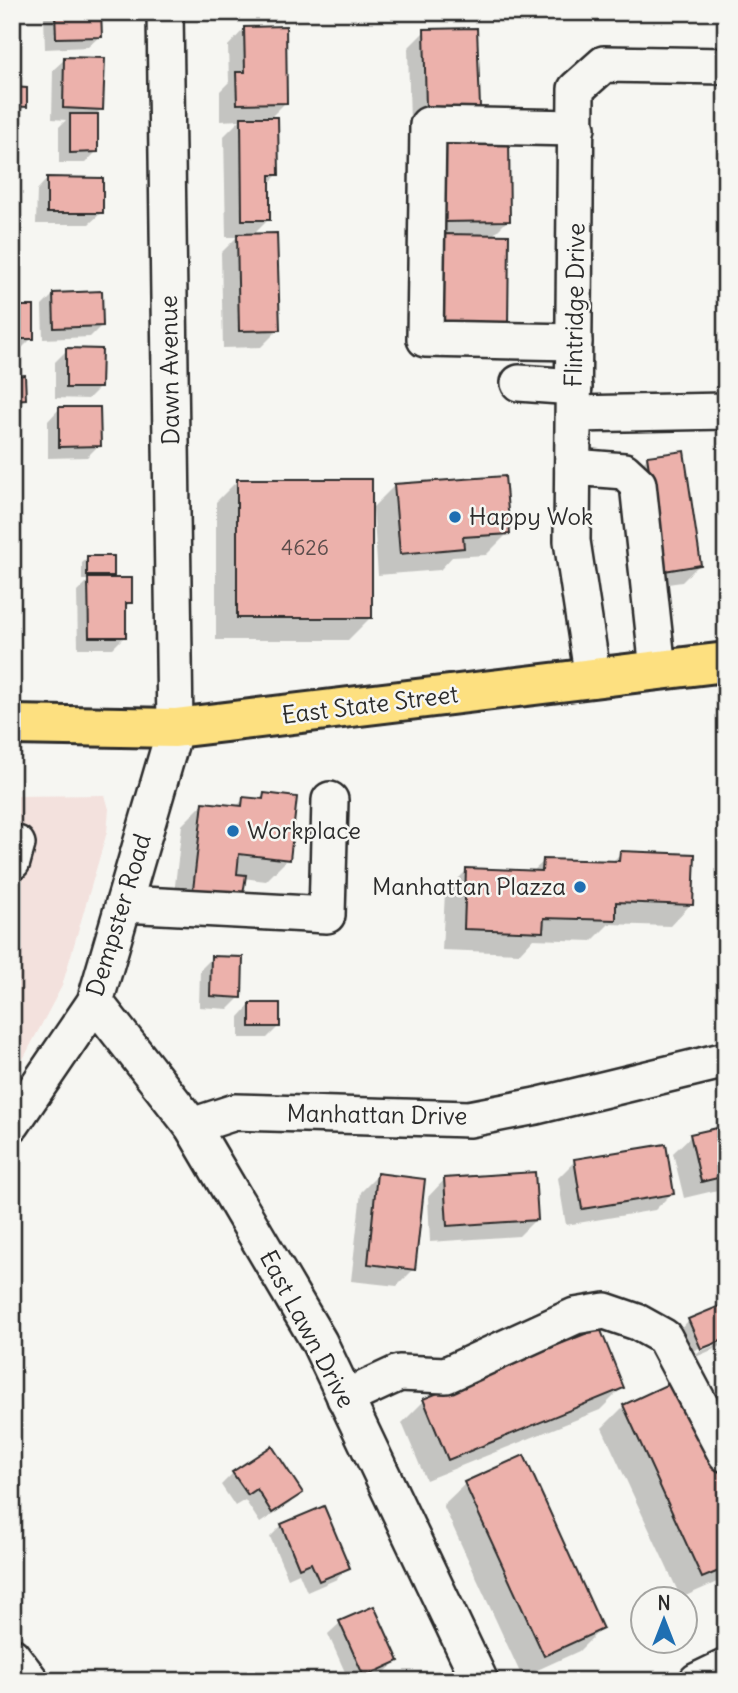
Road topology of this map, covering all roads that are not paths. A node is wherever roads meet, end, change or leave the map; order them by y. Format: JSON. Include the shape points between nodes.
{"nodes":[{"id":1,"x":165,"y":12,"type":"edge"},
{"id":2,"x":726,"y":66,"type":"edge"},
{"id":3,"x":576,"y":128,"type":"junction"},
{"id":4,"x":574,"y":342,"type":"junction"},
{"id":5,"x":519,"y":383,"type":"dead end"},
{"id":6,"x":574,"y":401,"type":"junction"},
{"id":7,"x":726,"y":411,"type":"edge"},
{"id":8,"x":573,"y":467,"type":"junction"},
{"id":9,"x":726,"y":662,"type":"edge"},
{"id":10,"x":658,"y":670,"type":"junction"},
{"id":11,"x":593,"y":679,"type":"junction"},
{"id":12,"x":12,"y":725,"type":"edge"},
{"id":13,"x":175,"y":727,"type":"junction"},
{"id":14,"x":330,"y":800,"type":"dead end"},
{"id":15,"x":124,"y":904,"type":"junction"},
{"id":16,"x":95,"y":1002,"type":"junction"},
{"id":17,"x":726,"y":1060,"type":"edge"},
{"id":18,"x":12,"y":1124,"type":"edge"},
{"id":19,"x":192,"y":1126,"type":"junction"},
{"id":20,"x":345,"y":1398,"type":"junction"},
{"id":21,"x":726,"y":1454,"type":"edge"},
{"id":22,"x":12,"y":1656,"type":"edge"},
{"id":23,"x":726,"y":1667,"type":"edge"},
{"id":24,"x":31,"y":1681,"type":"edge"},
{"id":25,"x":480,"y":1681,"type":"edge"},
{"id":26,"x":697,"y":1681,"type":"edge"}],
"edges":[{"from":1,"to":13,"type":"street","name":"Dawn Avenue"},
{"from":2,"to":3,"type":"street","name":"Flintridge Drive","via":[[604,64],[576,89]]},
{"from":3,"to":4,"type":"street","name":"Flintridge Drive"},
{"from":3,"to":4,"type":"street","via":[[428,125],[425,339]]},
{"from":4,"to":6,"type":"street","name":"Flintridge Drive"},
{"from":5,"to":6,"type":"street"},
{"from":6,"to":7,"type":"street"},
{"from":6,"to":8,"type":"street","name":"Flintridge Drive"},
{"from":8,"to":10,"type":"street","via":[[624,471],[638,484]]},
{"from":8,"to":11,"type":"street","name":"Flintridge Drive","via":[[572,541]]},
{"from":9,"to":10,"type":"main road","name":"East State Street"},
{"from":10,"to":11,"type":"main road","name":"East State Street"},
{"from":11,"to":13,"type":"main road","name":"East State Street"},
{"from":12,"to":13,"type":"main road","name":"East State Street"},
{"from":13,"to":15,"type":"street","name":"Dempster Road"},
{"from":14,"to":15,"type":"street","via":[[327,915]]},
{"from":15,"to":16,"type":"street","name":"Dempster Road"},
{"from":16,"to":18,"type":"street","name":"Dempster Road"},
{"from":16,"to":19,"type":"street","name":"East Lawn Drive"},
{"from":17,"to":19,"type":"street","name":"Manhattan Drive","via":[[469,1119],[235,1112]]},
{"from":19,"to":20,"type":"street","name":"East Lawn Drive","via":[[319,1342]]},
{"from":20,"to":21,"type":"street","via":[[400,1373],[446,1375],[575,1316],[605,1311],[664,1337]]},
{"from":20,"to":25,"type":"street","name":"East Lawn Drive"},
{"from":22,"to":24,"type":"street"},
{"from":23,"to":26,"type":"street"}]}
